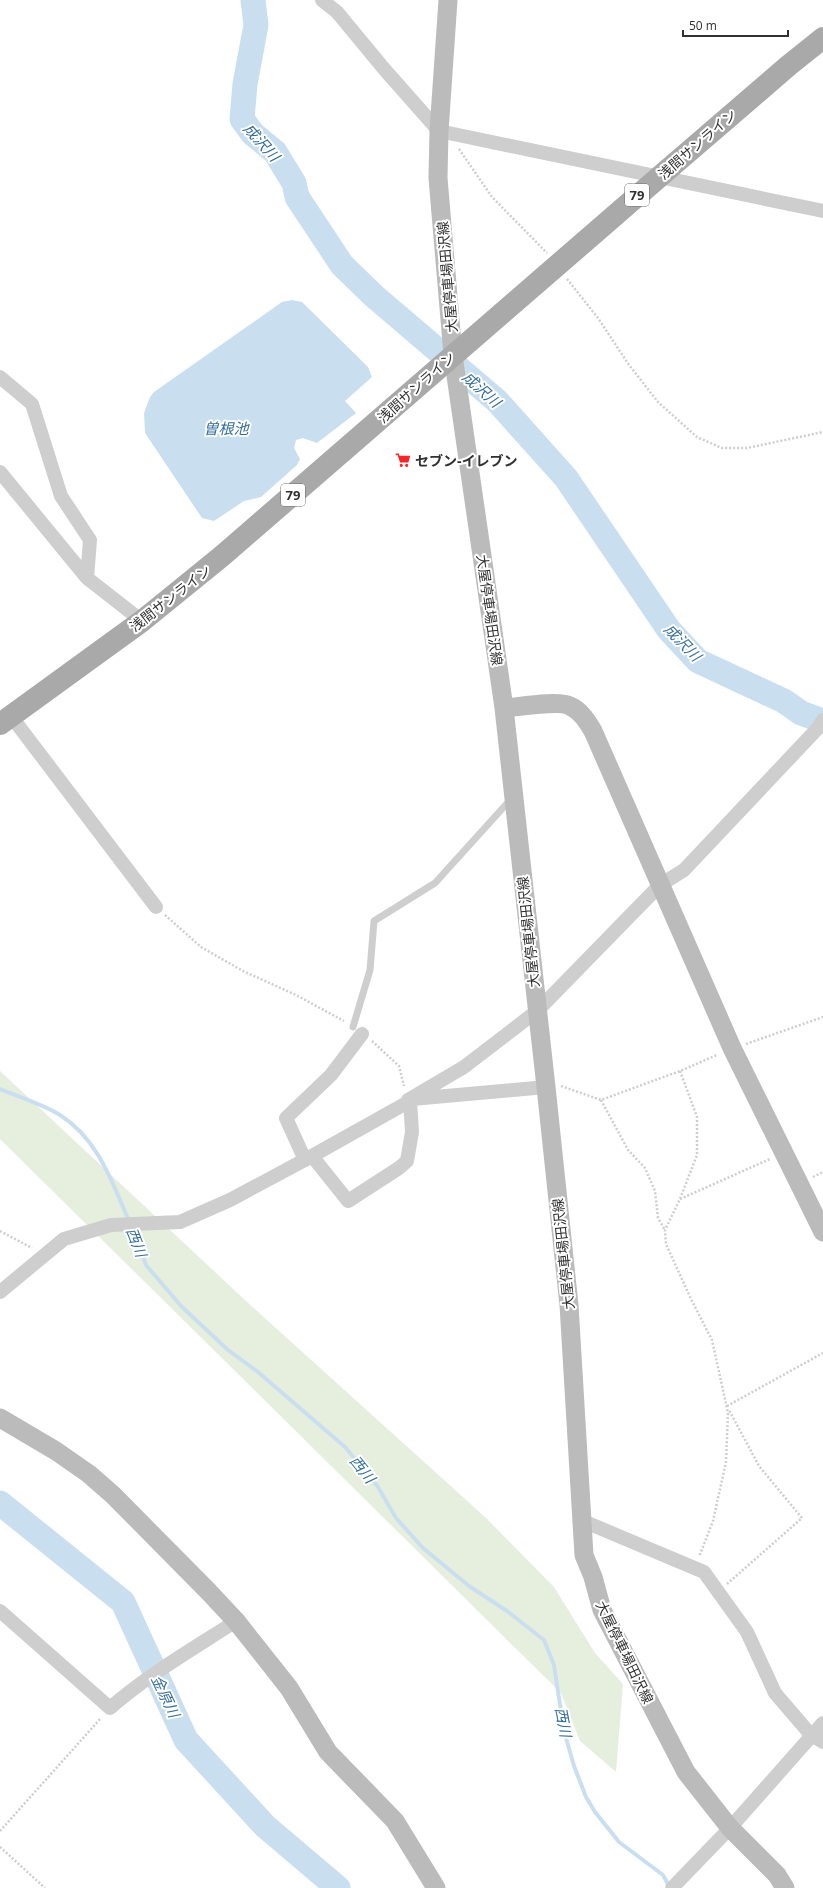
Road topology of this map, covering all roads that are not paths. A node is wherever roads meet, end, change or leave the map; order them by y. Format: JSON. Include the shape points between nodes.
{"nodes":[{"id":1,"x":322,"y":0,"type":"edge"},
{"id":2,"x":448,"y":0,"type":"edge"},
{"id":3,"x":823,"y":38,"type":"edge"},
{"id":4,"x":439,"y":131,"type":"junction"},
{"id":5,"x":658,"y":178,"type":"junction"},
{"id":6,"x":823,"y":212,"type":"edge"},
{"id":7,"x":451,"y":366,"type":"junction"},
{"id":8,"x":0,"y":377,"type":"edge"},
{"id":9,"x":0,"y":472,"type":"edge"},
{"id":10,"x":87,"y":578,"type":"junction"},
{"id":11,"x":142,"y":621,"type":"junction"},
{"id":12,"x":504,"y":708,"type":"junction"},
{"id":13,"x":6,"y":720,"type":"edge"},
{"id":14,"x":820,"y":724,"type":"edge"},
{"id":15,"x":513,"y":797,"type":"junction"},
{"id":16,"x":660,"y":885,"type":"junction"},
{"id":17,"x":156,"y":907,"type":"road end"},
{"id":18,"x":537,"y":1011,"type":"junction"},
{"id":19,"x":357,"y":1030,"type":"joint"},
{"id":20,"x":546,"y":1087,"type":"junction"},
{"id":21,"x":409,"y":1100,"type":"junction"},
{"id":22,"x":308,"y":1158,"type":"junction"},
{"id":23,"x":823,"y":1232,"type":"edge"},
{"id":24,"x":0,"y":1292,"type":"edge"},
{"id":25,"x":0,"y":1418,"type":"edge"},
{"id":26,"x":583,"y":1521,"type":"junction"},
{"id":27,"x":0,"y":1611,"type":"edge"},
{"id":28,"x":236,"y":1621,"type":"junction"},
{"id":29,"x":823,"y":1723,"type":"edge"},
{"id":30,"x":811,"y":1735,"type":"junction"},
{"id":31,"x":823,"y":1742,"type":"edge"},
{"id":32,"x":730,"y":1828,"type":"junction"},
{"id":33,"x":436,"y":1888,"type":"edge"},
{"id":34,"x":672,"y":1888,"type":"edge"},
{"id":35,"x":785,"y":1888,"type":"edge"}],
"edges":[{"from":1,"to":4,"type":"street","via":[[336,12]]},
{"from":2,"to":4,"type":"main road","name":"大屋停車場田沢線"},
{"from":3,"to":5,"type":"main road","name":"浅間サンライン","number":"79"},
{"from":4,"to":5,"type":"street"},
{"from":4,"to":7,"type":"main road","name":"大屋停車場田沢線","via":[[438,178]]},
{"from":5,"to":6,"type":"street"},
{"from":5,"to":7,"type":"main road","name":"浅間サンライン","number":"79"},
{"from":7,"to":11,"type":"main road","name":"浅間サンライン","number":"79"},
{"from":7,"to":12,"type":"main road","name":"大屋停車場田沢線"},
{"from":8,"to":10,"type":"street","via":[[32,404],[62,496],[90,540]]},
{"from":9,"to":10,"type":"street"},
{"from":10,"to":11,"type":"street"},
{"from":11,"to":13,"type":"main road","name":"浅間サンライン","number":"79"},
{"from":12,"to":15,"type":"main road","name":"大屋停車場田沢線"},
{"from":12,"to":16,"type":"main road","via":[[553,703],[570,705],[584,716],[593,731]]},
{"from":13,"to":17,"type":"street"},
{"from":14,"to":16,"type":"street","via":[[684,870]]},
{"from":15,"to":18,"type":"main road","name":"大屋停車場田沢線"},
{"from":15,"to":19,"type":"lane","via":[[435,883],[374,921],[370,970]]},
{"from":16,"to":18,"type":"street"},
{"from":16,"to":23,"type":"main road","via":[[732,1048]]},
{"from":18,"to":20,"type":"main road","name":"大屋停車場田沢線"},
{"from":18,"to":21,"type":"street","via":[[464,1067]]},
{"from":19,"to":22,"type":"street","via":[[331,1075],[286,1118]]},
{"from":20,"to":21,"type":"street"},
{"from":20,"to":26,"type":"main road","name":"大屋停車場田沢線","via":[[569,1305]]},
{"from":21,"to":22,"type":"street"},
{"from":21,"to":22,"type":"street","via":[[412,1132],[407,1161],[348,1201]]},
{"from":22,"to":24,"type":"street","via":[[230,1200],[180,1222],[111,1225],[64,1239]]},
{"from":25,"to":28,"type":"main road","via":[[89,1474],[113,1495]]},
{"from":26,"to":30,"type":"street","via":[[704,1572],[746,1632],[774,1693]]},
{"from":26,"to":32,"type":"main road","name":"大屋停車場田沢線","via":[[584,1555],[602,1610],[686,1772]]},
{"from":27,"to":28,"type":"street","via":[[110,1708],[160,1669]]},
{"from":28,"to":33,"type":"main road","via":[[289,1688],[328,1752],[395,1821]]},
{"from":29,"to":30,"type":"street"},
{"from":30,"to":31,"type":"street"},
{"from":30,"to":32,"type":"street"},
{"from":32,"to":34,"type":"street"},
{"from":32,"to":35,"type":"main road","name":"大屋停車場田沢線","via":[[777,1875]]}]}
